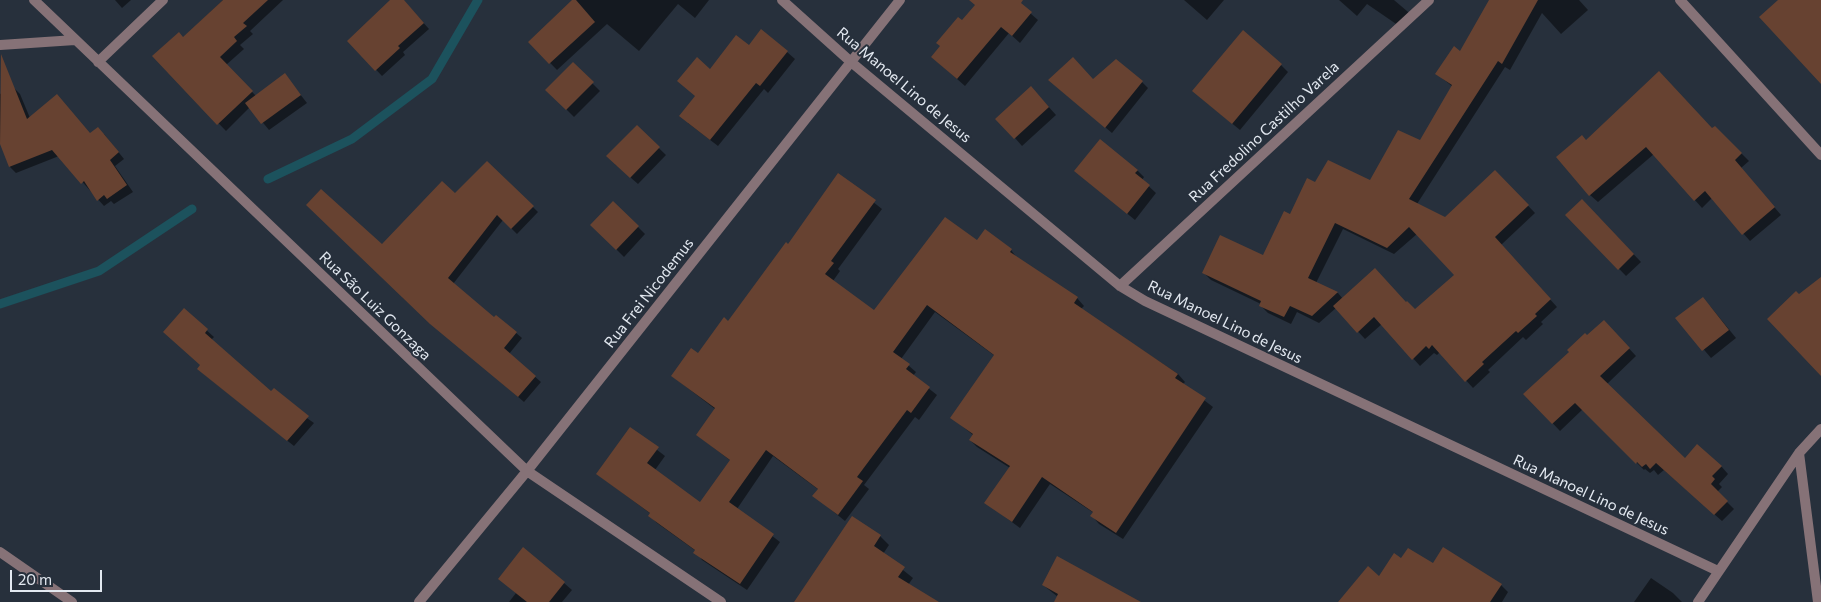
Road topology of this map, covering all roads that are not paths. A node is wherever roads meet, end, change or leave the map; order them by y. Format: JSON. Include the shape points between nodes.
{"nodes":[{"id":1,"x":34,"y":0,"type":"edge"},
{"id":2,"x":163,"y":0,"type":"edge"},
{"id":3,"x":782,"y":0,"type":"edge"},
{"id":4,"x":900,"y":0,"type":"edge"},
{"id":5,"x":1429,"y":0,"type":"edge"},
{"id":6,"x":1680,"y":0,"type":"edge"},
{"id":7,"x":75,"y":40,"type":"junction"},
{"id":8,"x":0,"y":45,"type":"edge"},
{"id":9,"x":98,"y":62,"type":"junction"},
{"id":10,"x":851,"y":62,"type":"junction"},
{"id":11,"x":1821,"y":155,"type":"edge"},
{"id":12,"x":1120,"y":286,"type":"junction"},
{"id":13,"x":1821,"y":429,"type":"edge"},
{"id":14,"x":1799,"y":453,"type":"junction"},
{"id":15,"x":527,"y":471,"type":"junction"},
{"id":16,"x":0,"y":552,"type":"edge"},
{"id":17,"x":1718,"y":571,"type":"junction"},
{"id":18,"x":72,"y":602,"type":"edge"},
{"id":19,"x":419,"y":602,"type":"edge"},
{"id":20,"x":721,"y":602,"type":"edge"},
{"id":21,"x":1698,"y":602,"type":"edge"},
{"id":22,"x":1818,"y":602,"type":"edge"}],
"edges":[{"from":1,"to":7,"type":"street","name":"Rua São Luiz Gonzaga"},
{"from":2,"to":9,"type":"street"},
{"from":3,"to":10,"type":"street","name":"Rua Manoel Lino de Jesus"},
{"from":4,"to":10,"type":"street","name":"Rua Frei Nicodemus"},
{"from":5,"to":12,"type":"street","name":"Rua Fredolino Castilho Varela"},
{"from":6,"to":11,"type":"street"},
{"from":7,"to":8,"type":"street"},
{"from":7,"to":9,"type":"street","name":"Rua São Luiz Gonzaga"},
{"from":9,"to":15,"type":"street","name":"Rua São Luiz Gonzaga"},
{"from":10,"to":12,"type":"street","name":"Rua Manoel Lino de Jesus"},
{"from":10,"to":15,"type":"street","name":"Rua Frei Nicodemus"},
{"from":12,"to":17,"type":"street","name":"Rua Manoel Lino de Jesus","via":[[1145,301]]},
{"from":13,"to":14,"type":"street"},
{"from":14,"to":17,"type":"street"},
{"from":14,"to":22,"type":"street"},
{"from":15,"to":19,"type":"street","name":"Rua Frei Nicodemus"},
{"from":15,"to":20,"type":"street","name":"Rua São Luiz Gonzaga"},
{"from":16,"to":18,"type":"street"},
{"from":17,"to":21,"type":"street"}]}
